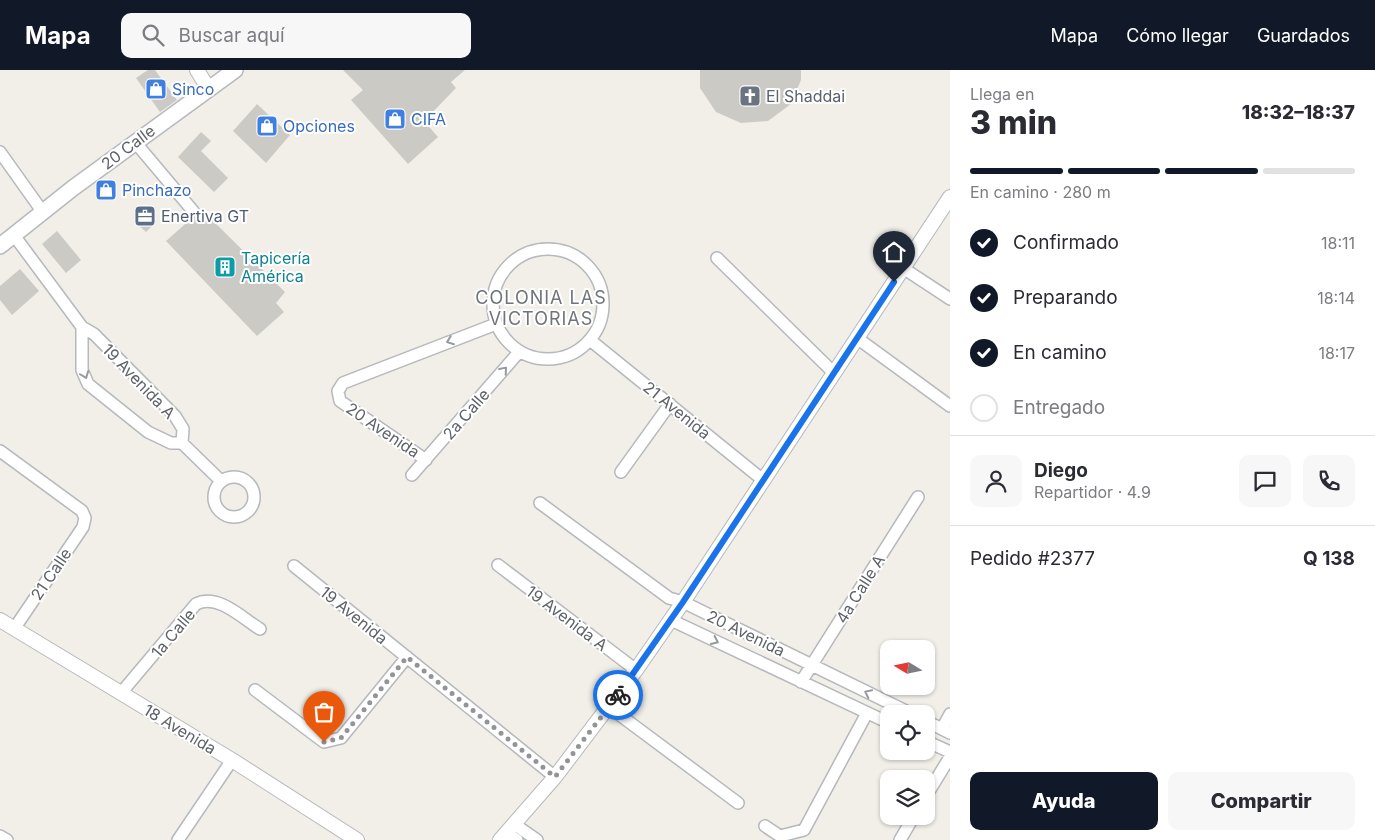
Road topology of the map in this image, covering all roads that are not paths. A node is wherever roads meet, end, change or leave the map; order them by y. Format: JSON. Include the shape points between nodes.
{"nodes":[{"id":1,"x":197,"y":70,"type":"edge"},
{"id":2,"x":235,"y":70,"type":"edge"},
{"id":3,"x":208,"y":88,"type":"junction"},
{"id":4,"x":135,"y":142,"type":"junction"},
{"id":5,"x":0,"y":152,"type":"edge"},
{"id":6,"x":950,"y":197,"type":"edge"},
{"id":7,"x":42,"y":211,"type":"junction"},
{"id":8,"x":193,"y":211,"type":"dead end"},
{"id":9,"x":6,"y":239,"type":"edge"},
{"id":10,"x":717,"y":258,"type":"dead end"},
{"id":11,"x":903,"y":268,"type":"junction"},
{"id":12,"x":950,"y":299,"type":"edge"},
{"id":13,"x":496,"y":324,"type":"junction"},
{"id":14,"x":82,"y":327,"type":"junction"},
{"id":15,"x":857,"y":338,"type":"junction"},
{"id":16,"x":590,"y":340,"type":"junction"},
{"id":17,"x":519,"y":352,"type":"junction"},
{"id":18,"x":834,"y":373,"type":"junction"},
{"id":19,"x":670,"y":404,"type":"junction"},
{"id":20,"x":950,"y":406,"type":"edge"},
{"id":21,"x":182,"y":443,"type":"junction"},
{"id":22,"x":0,"y":452,"type":"edge"},
{"id":23,"x":426,"y":460,"type":"junction"},
{"id":24,"x":621,"y":472,"type":"dead end"},
{"id":25,"x":412,"y":475,"type":"dead end"},
{"id":26,"x":763,"y":480,"type":"junction"},
{"id":27,"x":221,"y":481,"type":"dead end"},
{"id":28,"x":918,"y":496,"type":"dead end"},
{"id":29,"x":540,"y":503,"type":"dead end"},
{"id":30,"x":498,"y":565,"type":"dead end"},
{"id":31,"x":294,"y":566,"type":"dead end"},
{"id":32,"x":683,"y":602,"type":"junction"},
{"id":33,"x":0,"y":620,"type":"edge"},
{"id":34,"x":671,"y":620,"type":"junction"},
{"id":35,"x":14,"y":629,"type":"junction"},
{"id":36,"x":260,"y":629,"type":"dead end"},
{"id":37,"x":407,"y":657,"type":"junction"},
{"id":38,"x":811,"y":665,"type":"junction"},
{"id":39,"x":636,"y":670,"type":"junction"},
{"id":40,"x":801,"y":682,"type":"junction"},
{"id":41,"x":255,"y":690,"type":"dead end"},
{"id":42,"x":121,"y":693,"type":"junction"},
{"id":43,"x":893,"y":705,"type":"edge"},
{"id":44,"x":609,"y":708,"type":"junction"},
{"id":45,"x":867,"y":713,"type":"junction"},
{"id":46,"x":950,"y":714,"type":"edge"},
{"id":47,"x":880,"y":719,"type":"edge"},
{"id":48,"x":946,"y":731,"type":"edge"},
{"id":49,"x":935,"y":745,"type":"edge"},
{"id":50,"x":950,"y":752,"type":"edge"},
{"id":51,"x":950,"y":757,"type":"edge"},
{"id":52,"x":232,"y":760,"type":"junction"},
{"id":53,"x":555,"y":777,"type":"junction"},
{"id":54,"x":935,"y":781,"type":"edge"},
{"id":55,"x":738,"y":803,"type":"dead end"},
{"id":56,"x":909,"y":825,"type":"edge"},
{"id":57,"x":765,"y":826,"type":"dead end"},
{"id":58,"x":509,"y":834,"type":"edge"},
{"id":59,"x":0,"y":836,"type":"edge"},
{"id":60,"x":7,"y":840,"type":"edge"},
{"id":61,"x":178,"y":840,"type":"edge"},
{"id":62,"x":357,"y":840,"type":"edge"},
{"id":63,"x":537,"y":840,"type":"edge"},
{"id":64,"x":900,"y":840,"type":"edge"}],
"edges":[{"from":1,"to":3,"type":"street"},
{"from":2,"to":3,"type":"main road","name":"20 Calle"},
{"from":3,"to":4,"type":"main road","name":"20 Calle"},
{"from":4,"to":7,"type":"main road","name":"20 Calle"},
{"from":4,"to":8,"type":"street"},
{"from":5,"to":7,"type":"street"},
{"from":6,"to":11,"type":"street"},
{"from":7,"to":9,"type":"main road","name":"20 Calle"},
{"from":9,"to":14,"type":"street","name":"19 Avenida A"},
{"from":10,"to":18,"type":"street"},
{"from":11,"to":12,"type":"street"},
{"from":11,"to":15,"type":"street"},
{"from":13,"to":16,"type":"street","via":[[492,298],[495,285],[505,269],[531,251],[557,249],[581,259],[602,291],[602,317]]},
{"from":13,"to":17,"type":"street","via":[[505,340]]},
{"from":13,"to":23,"type":"street","name":"20 Avenida","one_way":true,"via":[[343,383],[338,391],[340,400]]},
{"from":14,"to":21,"type":"street","name":"19 Avenida A","via":[[94,334],[175,416],[183,429]]},
{"from":14,"to":21,"type":"street","name":"19 Avenida A","one_way":true,"via":[[82,370],[88,384],[148,432],[171,443]]},
{"from":15,"to":18,"type":"street"},
{"from":15,"to":20,"type":"street"},
{"from":16,"to":17,"type":"street","via":[[573,354],[551,360],[540,360]]},
{"from":16,"to":19,"type":"street","name":"21 Avenida"},
{"from":23,"to":17,"type":"street","name":"2a Calle","one_way":true},
{"from":18,"to":26,"type":"street"},
{"from":19,"to":24,"type":"street"},
{"from":19,"to":26,"type":"street","name":"21 Avenida"},
{"from":21,"to":27,"type":"street","name":"19 Avenida A"},
{"from":22,"to":35,"type":"street","name":"21 Calle","via":[[82,511],[85,518]]},
{"from":23,"to":25,"type":"street","name":"2a Calle"},
{"from":26,"to":32,"type":"street"},
{"from":28,"to":38,"type":"street","name":"4a Calle A"},
{"from":29,"to":32,"type":"street","name":"20 Avenida","via":[[669,598]]},
{"from":30,"to":39,"type":"street","name":"19 Avenida A"},
{"from":31,"to":37,"type":"street","name":"19 Avenida"},
{"from":32,"to":34,"type":"street"},
{"from":32,"to":38,"type":"street","name":"20 Avenida"},
{"from":33,"to":35,"type":"street","name":"18 Avenida"},
{"from":34,"to":39,"type":"street"},
{"from":34,"to":40,"type":"street","name":"20 Avenida","one_way":true},
{"from":35,"to":42,"type":"street","name":"18 Avenida"},
{"from":36,"to":42,"type":"street","name":"1a Calle","via":[[216,601],[204,600],[196,604]]},
{"from":37,"to":41,"type":"street","via":[[341,738],[324,742]]},
{"from":37,"to":53,"type":"street","name":"19 Avenida"},
{"from":38,"to":40,"type":"street","name":"4a Calle A"},
{"from":43,"to":38,"type":"street","name":"20 Avenida","one_way":true},
{"from":39,"to":44,"type":"street"},
{"from":40,"to":45,"type":"street","name":"20 Avenida"},
{"from":42,"to":52,"type":"street","name":"18 Avenida"},
{"from":44,"to":53,"type":"street"},
{"from":44,"to":55,"type":"street"},
{"from":45,"to":47,"type":"street","name":"20 Avenida"},
{"from":45,"to":57,"type":"street","via":[[804,830],[780,836]]},
{"from":46,"to":48,"type":"street"},
{"from":49,"to":50,"type":"street"},
{"from":51,"to":54,"type":"street"},
{"from":52,"to":61,"type":"street"},
{"from":52,"to":62,"type":"street","name":"18 Avenida"},
{"from":53,"to":58,"type":"street"},
{"from":56,"to":64,"type":"street"},
{"from":58,"to":63,"type":"street"},
{"from":59,"to":60,"type":"street"}]}
